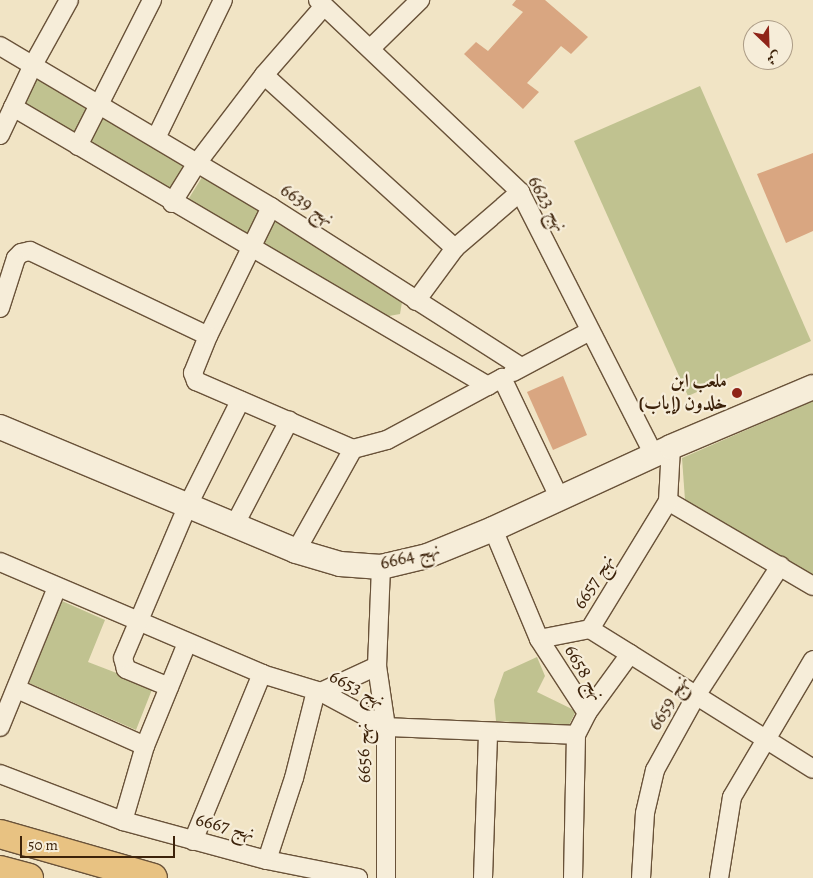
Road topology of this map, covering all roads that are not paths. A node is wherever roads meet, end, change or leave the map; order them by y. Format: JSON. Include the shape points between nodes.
{"nodes":[{"id":1,"x":69,"y":0,"type":"edge"},
{"id":2,"x":152,"y":0,"type":"edge"},
{"id":3,"x":223,"y":0,"type":"edge"},
{"id":4,"x":420,"y":0,"type":"edge"},
{"id":5,"x":321,"y":3,"type":"edge"},
{"id":6,"x":0,"y":46,"type":"edge"},
{"id":7,"x":371,"y":48,"type":"junction"},
{"id":8,"x":33,"y":65,"type":"junction"},
{"id":9,"x":264,"y":75,"type":"junction"},
{"id":10,"x":97,"y":106,"type":"junction"},
{"id":11,"x":13,"y":107,"type":"junction"},
{"id":12,"x":0,"y":135,"type":"edge"},
{"id":13,"x":156,"y":138,"type":"junction"},
{"id":14,"x":78,"y":146,"type":"junction"},
{"id":15,"x":197,"y":163,"type":"junction"},
{"id":16,"x":520,"y":192,"type":"junction"},
{"id":17,"x":172,"y":203,"type":"junction"},
{"id":18,"x":271,"y":207,"type":"junction"},
{"id":19,"x":250,"y":247,"type":"junction"},
{"id":20,"x":455,"y":248,"type":"junction"},
{"id":21,"x":1,"y":300,"type":"edge"},
{"id":22,"x":416,"y":302,"type":"junction"},
{"id":23,"x":590,"y":332,"type":"junction"},
{"id":24,"x":208,"y":336,"type":"junction"},
{"id":25,"x":521,"y":366,"type":"junction"},
{"id":26,"x":495,"y":382,"type":"junction"},
{"id":27,"x":813,"y":387,"type":"edge"},
{"id":28,"x":240,"y":401,"type":"junction"},
{"id":29,"x":289,"y":421,"type":"junction"},
{"id":30,"x":0,"y":427,"type":"edge"},
{"id":31,"x":353,"y":449,"type":"junction"},
{"id":32,"x":663,"y":451,"type":"junction"},
{"id":33,"x":560,"y":499,"type":"junction"},
{"id":34,"x":668,"y":501,"type":"junction"},
{"id":35,"x":187,"y":508,"type":"junction"},
{"id":36,"x":234,"y":526,"type":"junction"},
{"id":37,"x":493,"y":529,"type":"junction"},
{"id":38,"x":296,"y":551,"type":"junction"},
{"id":39,"x":0,"y":562,"type":"edge"},
{"id":40,"x":780,"y":566,"type":"junction"},
{"id":41,"x":380,"y":567,"type":"junction"},
{"id":42,"x":813,"y":586,"type":"edge"},
{"id":43,"x":57,"y":587,"type":"junction"},
{"id":44,"x":139,"y":621,"type":"junction"},
{"id":45,"x":590,"y":629,"type":"junction"},
{"id":46,"x":539,"y":639,"type":"junction"},
{"id":47,"x":186,"y":643,"type":"junction"},
{"id":48,"x":630,"y":654,"type":"junction"},
{"id":49,"x":813,"y":660,"type":"edge"},
{"id":50,"x":377,"y":666,"type":"junction"},
{"id":51,"x":262,"y":674,"type":"junction"},
{"id":52,"x":169,"y":687,"type":"junction"},
{"id":53,"x":17,"y":689,"type":"junction"},
{"id":54,"x":318,"y":692,"type":"junction"},
{"id":55,"x":697,"y":694,"type":"junction"},
{"id":56,"x":588,"y":713,"type":"junction"},
{"id":57,"x":0,"y":727,"type":"edge"},
{"id":58,"x":386,"y":727,"type":"junction"},
{"id":59,"x":488,"y":732,"type":"junction"},
{"id":60,"x":576,"y":735,"type":"junction"},
{"id":61,"x":764,"y":739,"type":"junction"},
{"id":62,"x":146,"y":746,"type":"junction"},
{"id":63,"x":813,"y":769,"type":"edge"},
{"id":64,"x":0,"y":774,"type":"edge"},
{"id":65,"x":122,"y":821,"type":"junction"},
{"id":66,"x":0,"y":834,"type":"edge"},
{"id":67,"x":193,"y":841,"type":"junction"},
{"id":68,"x":267,"y":860,"type":"junction"},
{"id":69,"x":0,"y":870,"type":"edge"},
{"id":70,"x":30,"y":878,"type":"edge"},
{"id":71,"x":153,"y":878,"type":"edge"},
{"id":72,"x":358,"y":878,"type":"edge"},
{"id":73,"x":386,"y":878,"type":"edge"},
{"id":74,"x":483,"y":878,"type":"edge"},
{"id":75,"x":573,"y":878,"type":"edge"},
{"id":76,"x":641,"y":878,"type":"edge"},
{"id":77,"x":720,"y":878,"type":"edge"}],
"edges":[{"from":1,"to":8,"type":"street"},
{"from":2,"to":10,"type":"street"},
{"from":3,"to":13,"type":"street"},
{"from":4,"to":7,"type":"street"},
{"from":5,"to":7,"type":"street","name":"نهج 6623"},
{"from":5,"to":9,"type":"street"},
{"from":6,"to":8,"type":"street","name":"نهج 6639"},
{"from":7,"to":16,"type":"street","name":"نهج 6623"},
{"from":8,"to":10,"type":"street","name":"نهج 6639"},
{"from":8,"to":11,"type":"street"},
{"from":9,"to":15,"type":"street"},
{"from":9,"to":20,"type":"street"},
{"from":10,"to":13,"type":"street","name":"نهج 6639"},
{"from":10,"to":14,"type":"street"},
{"from":11,"to":12,"type":"street"},
{"from":11,"to":14,"type":"street"},
{"from":13,"to":15,"type":"street","name":"نهج 6639"},
{"from":14,"to":17,"type":"street"},
{"from":15,"to":17,"type":"street"},
{"from":15,"to":18,"type":"street","name":"نهج 6639"},
{"from":16,"to":20,"type":"street"},
{"from":16,"to":23,"type":"street","name":"نهج 6623"},
{"from":17,"to":19,"type":"street"},
{"from":18,"to":19,"type":"street"},
{"from":18,"to":22,"type":"street","name":"نهج 6639"},
{"from":19,"to":24,"type":"street"},
{"from":19,"to":26,"type":"street"},
{"from":20,"to":22,"type":"street"},
{"from":21,"to":24,"type":"street","via":[[16,258],[30,251]]},
{"from":22,"to":25,"type":"street","name":"نهج 6639"},
{"from":23,"to":25,"type":"street"},
{"from":23,"to":32,"type":"street","name":"نهج 6623"},
{"from":24,"to":28,"type":"street","via":[[194,377]]},
{"from":25,"to":26,"type":"street"},
{"from":26,"to":31,"type":"street","via":[[387,440]]},
{"from":26,"to":33,"type":"street"},
{"from":27,"to":32,"type":"street","name":"نهج 6664"},
{"from":28,"to":29,"type":"street"},
{"from":28,"to":35,"type":"street"},
{"from":29,"to":31,"type":"street"},
{"from":29,"to":36,"type":"street"},
{"from":30,"to":35,"type":"street","name":"نهج 6664"},
{"from":31,"to":38,"type":"street"},
{"from":32,"to":33,"type":"street","name":"نهج 6664"},
{"from":32,"to":34,"type":"street","name":"نهج 6657"},
{"from":33,"to":37,"type":"street","name":"نهج 6664"},
{"from":34,"to":40,"type":"street"},
{"from":34,"to":45,"type":"street","name":"نهج 6657"},
{"from":35,"to":36,"type":"street","name":"نهج 6664"},
{"from":35,"to":44,"type":"street"},
{"from":36,"to":38,"type":"street","name":"نهج 6664"},
{"from":37,"to":41,"type":"street","name":"نهج 6664","via":[[426,556]]},
{"from":37,"to":46,"type":"street","name":"نهج 6658"},
{"from":38,"to":41,"type":"street","name":"نهج 6664","via":[[340,564]]},
{"from":39,"to":43,"type":"street","name":"نهج 6653"},
{"from":40,"to":42,"type":"street"},
{"from":40,"to":55,"type":"street","name":"نهج 6659"},
{"from":41,"to":50,"type":"street","name":"نهج 6656"},
{"from":43,"to":44,"type":"street","name":"نهج 6653"},
{"from":43,"to":53,"type":"street"},
{"from":44,"to":47,"type":"street","name":"نهج 6653"},
{"from":44,"to":52,"type":"street","via":[[123,658],[126,670]]},
{"from":45,"to":46,"type":"street"},
{"from":45,"to":48,"type":"street","name":"نهج 6657"},
{"from":46,"to":56,"type":"street","name":"نهج 6658"},
{"from":47,"to":51,"type":"street","name":"نهج 6653"},
{"from":47,"to":52,"type":"street"},
{"from":48,"to":55,"type":"street","name":"نهج 6657"},
{"from":48,"to":56,"type":"street"},
{"from":49,"to":61,"type":"street"},
{"from":50,"to":54,"type":"street"},
{"from":50,"to":58,"type":"street","name":"نهج 6656"},
{"from":51,"to":54,"type":"street","name":"نهج 6653"},
{"from":51,"to":67,"type":"street"},
{"from":52,"to":62,"type":"street"},
{"from":53,"to":57,"type":"street"},
{"from":53,"to":62,"type":"street"},
{"from":54,"to":58,"type":"street","name":"نهج 6653"},
{"from":54,"to":68,"type":"street"},
{"from":55,"to":61,"type":"street","name":"نهج 6657"},
{"from":55,"to":76,"type":"street","name":"نهج 6659","via":[[656,770],[649,790]]},
{"from":56,"to":60,"type":"street","name":"نهج 6658"},
{"from":58,"to":59,"type":"street","name":"نهج 6653"},
{"from":58,"to":73,"type":"street","name":"نهج 6656"},
{"from":59,"to":60,"type":"street","name":"نهج 6653"},
{"from":59,"to":74,"type":"street"},
{"from":60,"to":75,"type":"street","name":"نهج 6658"},
{"from":61,"to":63,"type":"street","name":"نهج 6657"},
{"from":61,"to":77,"type":"street","via":[[732,797]]},
{"from":62,"to":65,"type":"street"},
{"from":64,"to":65,"type":"street","name":"نهج 6667"},
{"from":65,"to":67,"type":"street","name":"نهج 6667"},
{"from":66,"to":71,"type":"highway"},
{"from":67,"to":68,"type":"street","name":"نهج 6667"},
{"from":68,"to":72,"type":"street","name":"نهج 6667"},
{"from":69,"to":70,"type":"highway"}]}
